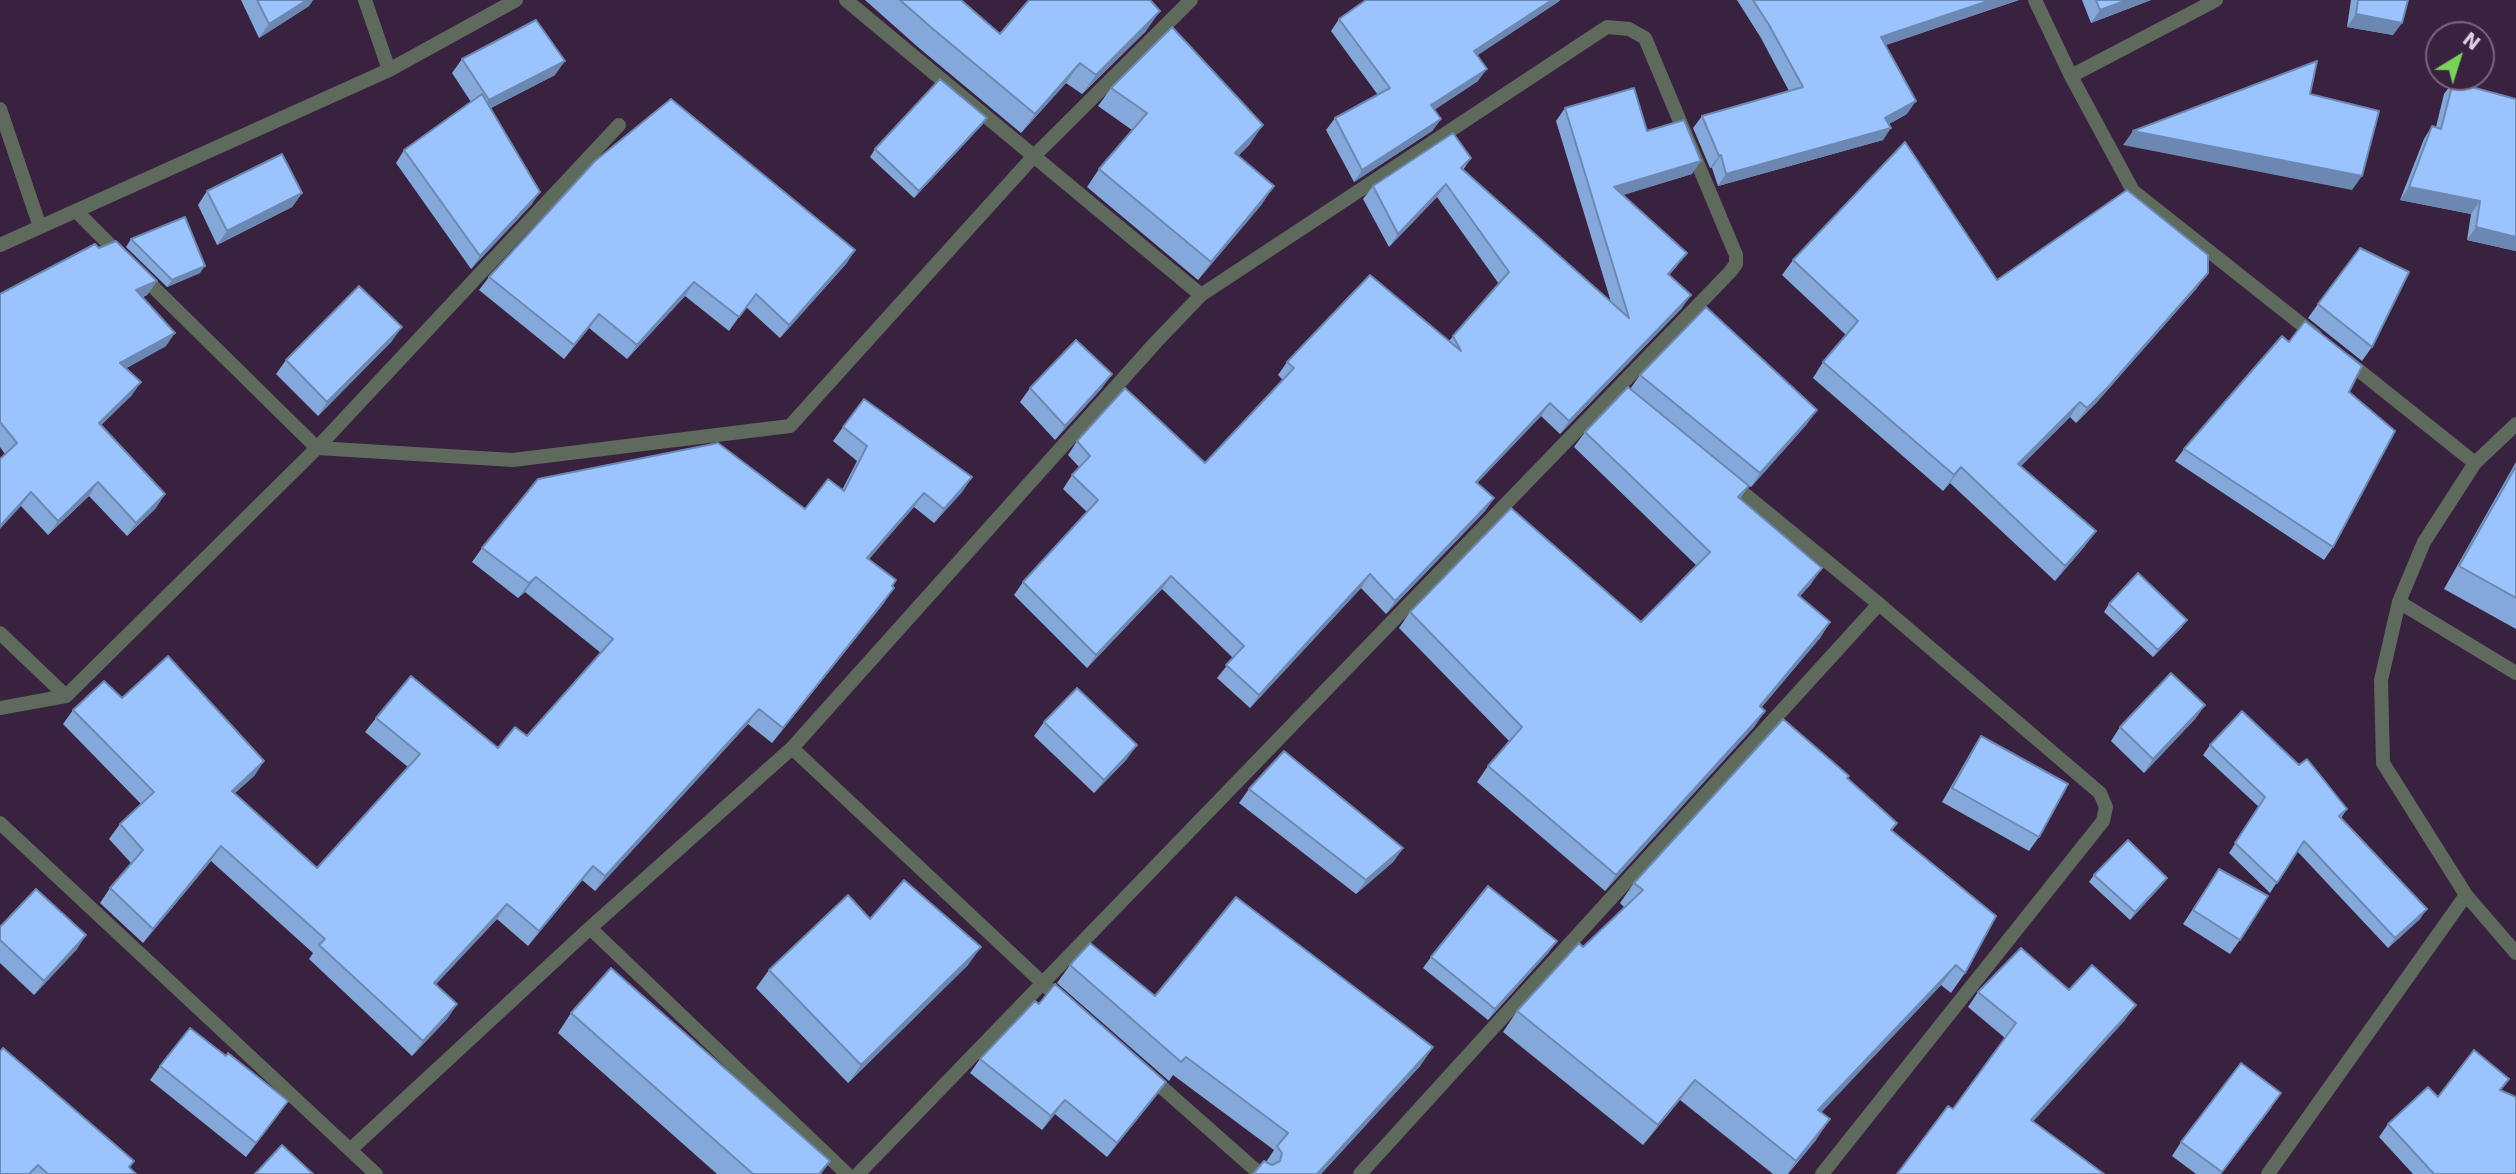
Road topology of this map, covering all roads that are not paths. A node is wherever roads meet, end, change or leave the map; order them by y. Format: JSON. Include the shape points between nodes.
{"nodes":[{"id":1,"x":365,"y":0,"type":"edge"},
{"id":2,"x":516,"y":0,"type":"edge"},
{"id":3,"x":846,"y":0,"type":"edge"},
{"id":4,"x":1192,"y":0,"type":"edge"},
{"id":5,"x":2035,"y":0,"type":"edge"},
{"id":6,"x":2216,"y":0,"type":"edge"},
{"id":7,"x":389,"y":70,"type":"junction"},
{"id":8,"x":2071,"y":76,"type":"junction"},
{"id":9,"x":0,"y":109,"type":"edge"},
{"id":10,"x":619,"y":125,"type":"dead end"},
{"id":11,"x":1033,"y":157,"type":"junction"},
{"id":12,"x":76,"y":211,"type":"junction"},
{"id":13,"x":40,"y":227,"type":"junction"},
{"id":14,"x":0,"y":245,"type":"edge"},
{"id":15,"x":1201,"y":295,"type":"junction"},
{"id":16,"x":2516,"y":424,"type":"edge"},
{"id":17,"x":317,"y":448,"type":"junction"},
{"id":18,"x":2475,"y":463,"type":"junction"},
{"id":19,"x":1721,"y":475,"type":"edge"},
{"id":20,"x":2399,"y":602,"type":"junction"},
{"id":21,"x":1879,"y":604,"type":"junction"},
{"id":22,"x":0,"y":633,"type":"edge"},
{"id":23,"x":2516,"y":673,"type":"edge"},
{"id":24,"x":65,"y":696,"type":"junction"},
{"id":25,"x":0,"y":708,"type":"edge"},
{"id":26,"x":792,"y":748,"type":"junction"},
{"id":27,"x":0,"y":823,"type":"edge"},
{"id":28,"x":2466,"y":895,"type":"junction"},
{"id":29,"x":590,"y":928,"type":"junction"},
{"id":30,"x":2516,"y":953,"type":"edge"},
{"id":31,"x":1042,"y":984,"type":"junction"},
{"id":32,"x":1063,"y":1002,"type":"edge"},
{"id":33,"x":1136,"y":1065,"type":"edge"},
{"id":34,"x":350,"y":1150,"type":"junction"},
{"id":35,"x":376,"y":1174,"type":"edge"},
{"id":36,"x":847,"y":1174,"type":"edge"},
{"id":37,"x":858,"y":1174,"type":"edge"},
{"id":38,"x":1260,"y":1174,"type":"edge"},
{"id":39,"x":1360,"y":1174,"type":"edge"},
{"id":40,"x":1822,"y":1174,"type":"edge"},
{"id":41,"x":2268,"y":1174,"type":"edge"}],
"edges":[{"from":1,"to":7,"type":"street"},
{"from":2,"to":7,"type":"street"},
{"from":3,"to":11,"type":"street"},
{"from":4,"to":11,"type":"street"},
{"from":5,"to":8,"type":"street"},
{"from":6,"to":8,"type":"street"},
{"from":7,"to":12,"type":"street"},
{"from":8,"to":18,"type":"street","via":[[2133,191]]},
{"from":9,"to":13,"type":"street"},
{"from":10,"to":17,"type":"street"},
{"from":11,"to":15,"type":"street"},
{"from":11,"to":17,"type":"street","via":[[790,426],[513,460]]},
{"from":12,"to":13,"type":"street"},
{"from":12,"to":17,"type":"street"},
{"from":13,"to":14,"type":"street"},
{"from":15,"to":26,"type":"street"},
{"from":15,"to":31,"type":"street","via":[[1607,27],[1629,29],[1645,38],[1736,255],[1736,264],[1621,393]]},
{"from":16,"to":18,"type":"street"},
{"from":17,"to":24,"type":"street"},
{"from":18,"to":20,"type":"street","via":[[2424,542]]},
{"from":19,"to":21,"type":"street"},
{"from":20,"to":23,"type":"street"},
{"from":20,"to":28,"type":"street","via":[[2381,680],[2383,763]]},
{"from":21,"to":39,"type":"street"},
{"from":21,"to":40,"type":"street","via":[[2100,793],[2106,807],[2104,821]]},
{"from":22,"to":24,"type":"street"},
{"from":24,"to":25,"type":"street"},
{"from":26,"to":29,"type":"street"},
{"from":26,"to":31,"type":"street"},
{"from":27,"to":34,"type":"street"},
{"from":28,"to":30,"type":"street"},
{"from":28,"to":41,"type":"street"},
{"from":29,"to":34,"type":"street"},
{"from":29,"to":36,"type":"street"},
{"from":31,"to":32,"type":"street"},
{"from":31,"to":37,"type":"street"},
{"from":33,"to":38,"type":"street"},
{"from":34,"to":35,"type":"street"}]}
